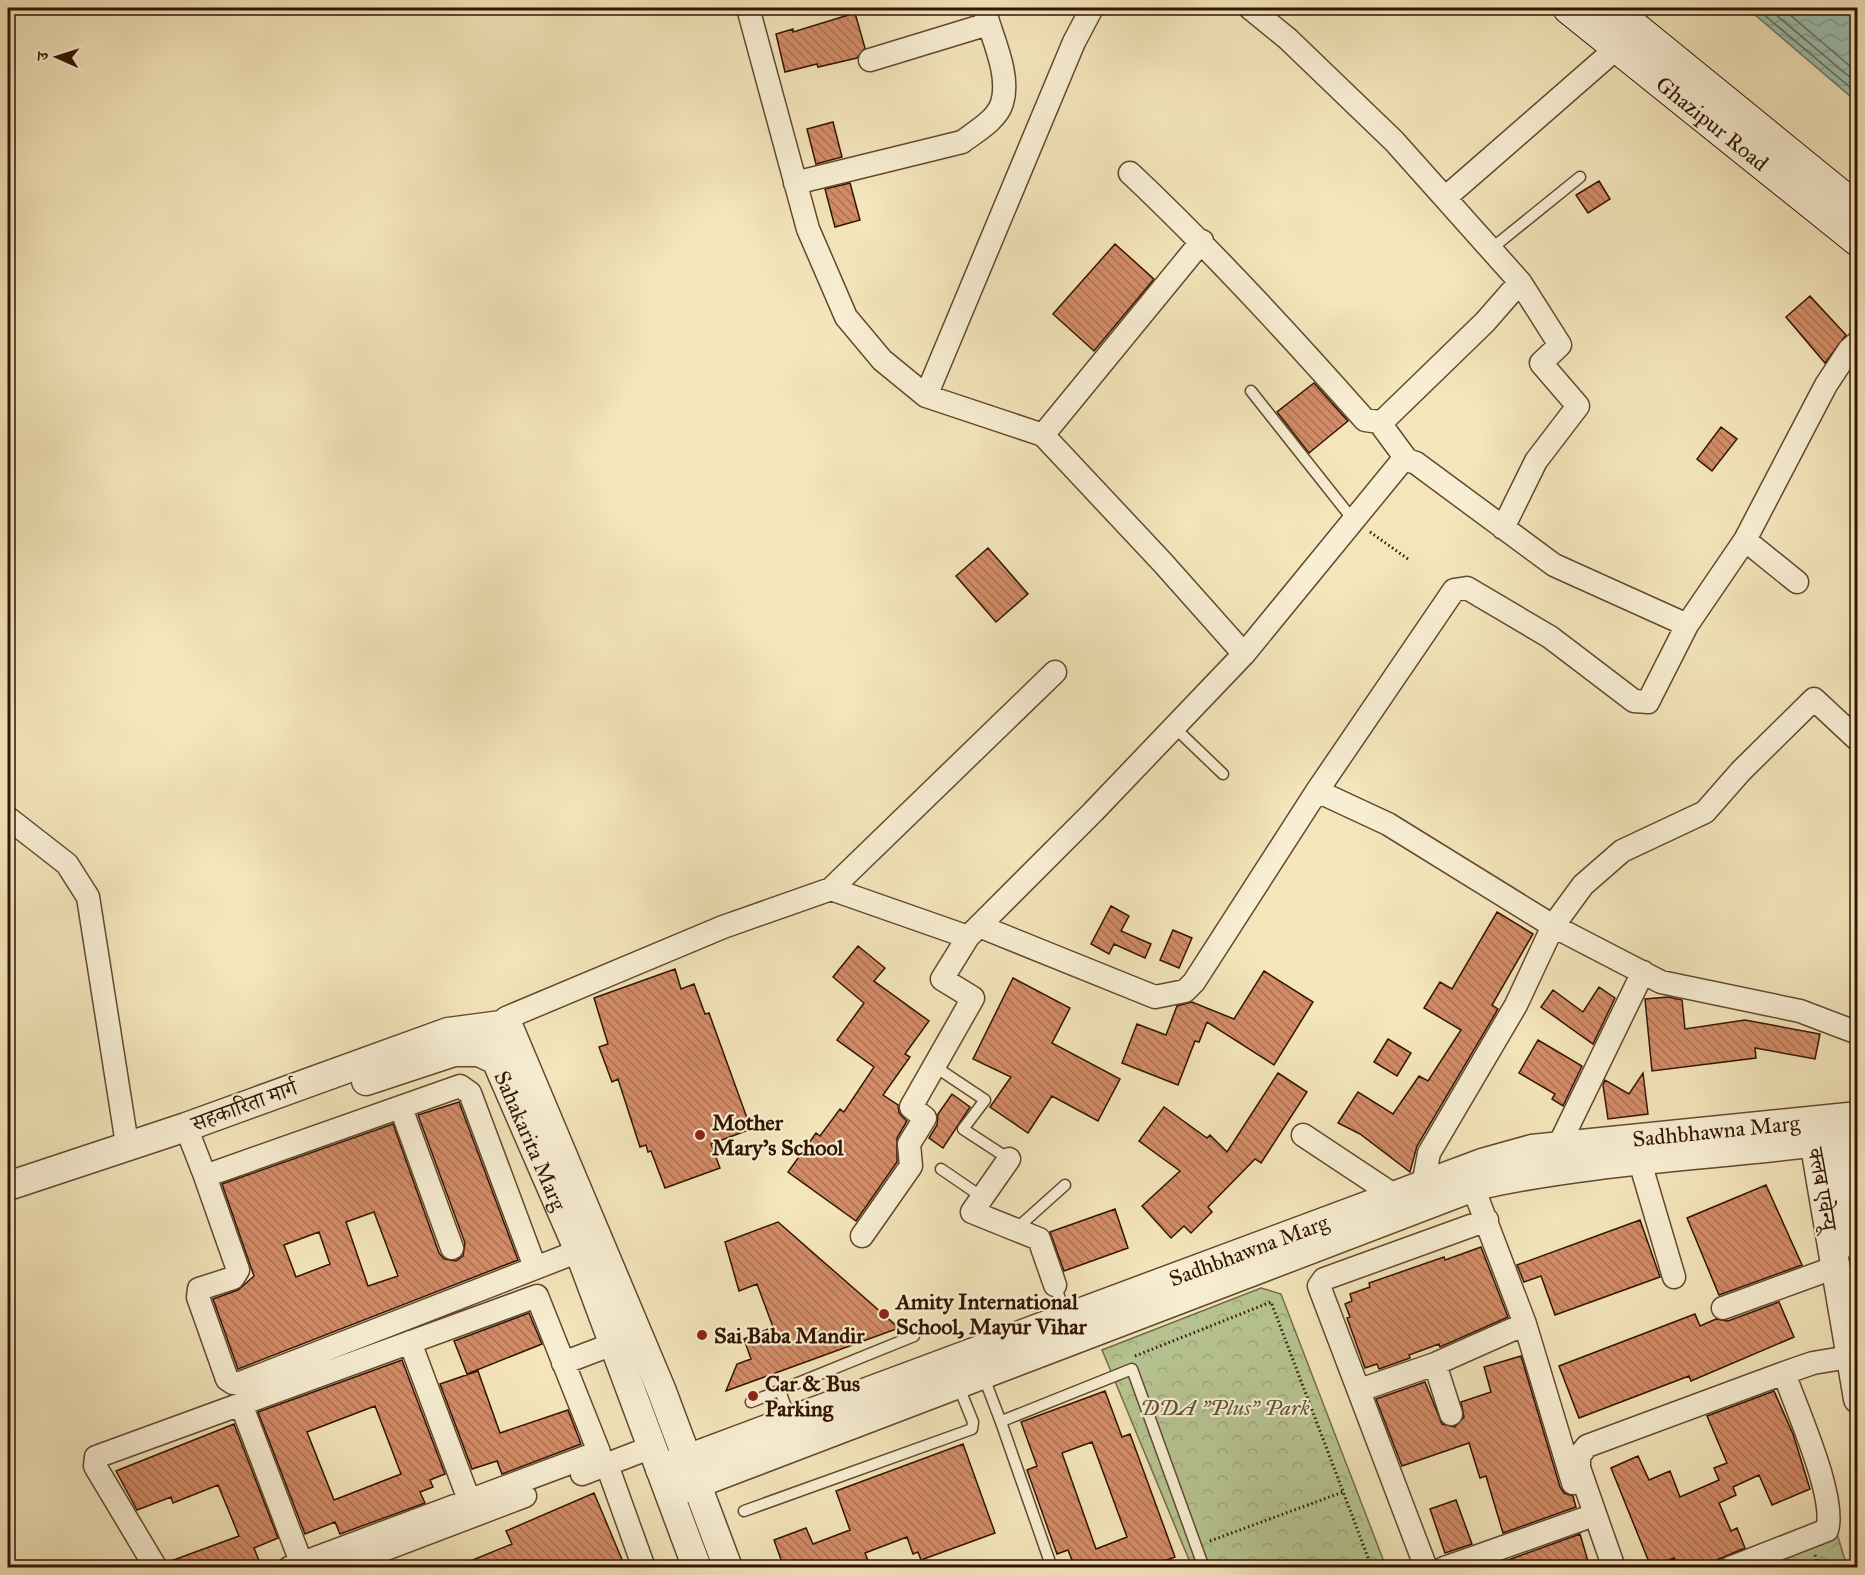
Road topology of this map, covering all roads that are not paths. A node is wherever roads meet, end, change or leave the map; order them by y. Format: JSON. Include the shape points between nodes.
{"nodes":[{"id":1,"x":748,"y":8,"type":"edge"},
{"id":2,"x":1092,"y":8,"type":"edge"},
{"id":3,"x":1250,"y":8,"type":"edge"},
{"id":4,"x":1569,"y":8,"type":"edge"},
{"id":5,"x":1610,"y":8,"type":"edge"},
{"id":6,"x":986,"y":16,"type":"edge"},
{"id":7,"x":1618,"y":47,"type":"junction"},
{"id":8,"x":870,"y":60,"type":"dead end"},
{"id":9,"x":1130,"y":173,"type":"dead end"},
{"id":10,"x":1580,"y":177,"type":"dead end"},
{"id":11,"x":795,"y":183,"type":"junction"},
{"id":12,"x":1445,"y":198,"type":"junction"},
{"id":13,"x":1857,"y":210,"type":"edge"},
{"id":14,"x":1857,"y":240,"type":"edge"},
{"id":15,"x":1202,"y":241,"type":"junction"},
{"id":16,"x":1491,"y":249,"type":"junction"},
{"id":17,"x":1520,"y":282,"type":"junction"},
{"id":18,"x":1857,"y":342,"type":"edge"},
{"id":19,"x":1251,"y":391,"type":"dead end"},
{"id":20,"x":926,"y":396,"type":"junction"},
{"id":21,"x":1379,"y":422,"type":"junction"},
{"id":22,"x":1043,"y":435,"type":"junction"},
{"id":23,"x":1407,"y":460,"type":"junction"},
{"id":24,"x":1354,"y":521,"type":"junction"},
{"id":25,"x":1503,"y":528,"type":"junction"},
{"id":26,"x":1745,"y":540,"type":"junction"},
{"id":27,"x":1797,"y":582,"type":"dead end"},
{"id":28,"x":1687,"y":624,"type":"junction"},
{"id":29,"x":1244,"y":654,"type":"junction"},
{"id":30,"x":1055,"y":672,"type":"dead end"},
{"id":31,"x":1174,"y":727,"type":"junction"},
{"id":32,"x":1857,"y":740,"type":"edge"},
{"id":33,"x":1223,"y":774,"type":"dead end"},
{"id":34,"x":1317,"y":791,"type":"junction"},
{"id":35,"x":8,"y":818,"type":"edge"},
{"id":36,"x":831,"y":889,"type":"junction"},
{"id":37,"x":1553,"y":926,"type":"junction"},
{"id":38,"x":974,"y":932,"type":"junction"},
{"id":39,"x":1643,"y":972,"type":"junction"},
{"id":40,"x":491,"y":1026,"type":"junction"},
{"id":41,"x":1857,"y":1033,"type":"edge"},
{"id":42,"x":486,"y":1055,"type":"junction"},
{"id":43,"x":934,"y":1066,"type":"junction"},
{"id":44,"x":401,"y":1108,"type":"junction"},
{"id":45,"x":1836,"y":1129,"type":"edge"},
{"id":46,"x":188,"y":1133,"type":"junction"},
{"id":47,"x":1303,"y":1135,"type":"dead end"},
{"id":48,"x":127,"y":1144,"type":"junction"},
{"id":49,"x":1558,"y":1147,"type":"junction"},
{"id":50,"x":1009,"y":1159,"type":"joint"},
{"id":51,"x":1640,"y":1162,"type":"junction"},
{"id":52,"x":941,"y":1169,"type":"dead end"},
{"id":53,"x":205,"y":1176,"type":"junction"},
{"id":54,"x":1065,"y":1185,"type":"dead end"},
{"id":55,"x":1423,"y":1185,"type":"junction"},
{"id":56,"x":8,"y":1186,"type":"edge"},
{"id":57,"x":1473,"y":1187,"type":"junction"},
{"id":58,"x":1395,"y":1196,"type":"junction"},
{"id":59,"x":982,"y":1197,"type":"junction"},
{"id":60,"x":8,"y":1206,"type":"edge"},
{"id":61,"x":1487,"y":1220,"type":"junction"},
{"id":62,"x":1016,"y":1230,"type":"junction"},
{"id":63,"x":862,"y":1236,"type":"dead end"},
{"id":64,"x":1857,"y":1246,"type":"edge"},
{"id":65,"x":452,"y":1248,"type":"dead end"},
{"id":66,"x":579,"y":1251,"type":"junction"},
{"id":67,"x":535,"y":1267,"type":"junction"},
{"id":68,"x":1836,"y":1267,"type":"junction"},
{"id":69,"x":1674,"y":1277,"type":"dead end"},
{"id":70,"x":1055,"y":1284,"type":"joint"},
{"id":71,"x":1723,"y":1308,"type":"dead end"},
{"id":72,"x":1067,"y":1318,"type":"junction"},
{"id":73,"x":1525,"y":1324,"type":"junction"},
{"id":74,"x":914,"y":1336,"type":"dead end"},
{"id":75,"x":410,"y":1342,"type":"junction"},
{"id":76,"x":613,"y":1344,"type":"junction"},
{"id":77,"x":1849,"y":1357,"type":"junction"},
{"id":78,"x":563,"y":1363,"type":"junction"},
{"id":79,"x":1436,"y":1364,"type":"junction"},
{"id":80,"x":1784,"y":1373,"type":"junction"},
{"id":81,"x":970,"y":1380,"type":"junction"},
{"id":82,"x":780,"y":1390,"type":"junction"},
{"id":83,"x":1360,"y":1390,"type":"junction"},
{"id":84,"x":1857,"y":1399,"type":"edge"},
{"id":85,"x":751,"y":1402,"type":"dead end"},
{"id":86,"x":241,"y":1404,"type":"junction"},
{"id":87,"x":1451,"y":1414,"type":"dead end"},
{"id":88,"x":791,"y":1421,"type":"junction"},
{"id":89,"x":1002,"y":1425,"type":"junction"},
{"id":90,"x":607,"y":1465,"type":"junction"},
{"id":91,"x":661,"y":1470,"type":"junction"},
{"id":92,"x":692,"y":1472,"type":"junction"},
{"id":93,"x":469,"y":1500,"type":"junction"},
{"id":94,"x":744,"y":1511,"type":"dead end"},
{"id":95,"x":1583,"y":1519,"type":"junction"},
{"id":96,"x":295,"y":1565,"type":"edge"},
{"id":97,"x":156,"y":1568,"type":"edge"},
{"id":98,"x":336,"y":1568,"type":"edge"},
{"id":99,"x":644,"y":1568,"type":"edge"},
{"id":100,"x":697,"y":1568,"type":"edge"},
{"id":101,"x":728,"y":1568,"type":"edge"},
{"id":102,"x":1052,"y":1568,"type":"edge"},
{"id":103,"x":1204,"y":1568,"type":"edge"},
{"id":104,"x":1426,"y":1568,"type":"edge"},
{"id":105,"x":1444,"y":1568,"type":"edge"},
{"id":106,"x":1599,"y":1568,"type":"edge"},
{"id":107,"x":1614,"y":1568,"type":"edge"},
{"id":108,"x":1731,"y":1568,"type":"edge"}],
"edges":[{"from":1,"to":11,"type":"street"},
{"from":2,"to":20,"type":"street","via":[[1074,42]]},
{"from":3,"to":12,"type":"street","via":[[1288,39],[1394,141]]},
{"from":4,"to":7,"type":"main road","name":"Ghazipur Road"},
{"from":5,"to":13,"type":"main road","name":"Ghazipur Road"},
{"from":6,"to":8,"type":"street"},
{"from":6,"to":11,"type":"street","via":[[1005,82],[1002,105],[985,126],[962,142]]},
{"from":7,"to":12,"type":"street"},
{"from":7,"to":14,"type":"main road","name":"Ghazipur Road"},
{"from":9,"to":15,"type":"street"},
{"from":10,"to":16,"type":"lane"},
{"from":11,"to":20,"type":"street","via":[[808,229],[846,317],[882,360]]},
{"from":12,"to":16,"type":"street"},
{"from":15,"to":21,"type":"street","via":[[1365,420]]},
{"from":15,"to":22,"type":"street"},
{"from":16,"to":17,"type":"street"},
{"from":17,"to":21,"type":"street","via":[[1485,322]]},
{"from":17,"to":25,"type":"street","via":[[1560,345],[1541,363],[1578,406],[1536,460]]},
{"from":18,"to":26,"type":"street","via":[[1826,385]]},
{"from":19,"to":24,"type":"lane"},
{"from":20,"to":22,"type":"street"},
{"from":21,"to":23,"type":"street"},
{"from":22,"to":29,"type":"street"},
{"from":23,"to":24,"type":"street","via":[[1402,461]]},
{"from":23,"to":25,"type":"street","via":[[1416,462]]},
{"from":24,"to":29,"type":"street"},
{"from":25,"to":28,"type":"street","via":[[1554,565]]},
{"from":26,"to":27,"type":"street"},
{"from":26,"to":28,"type":"street"},
{"from":28,"to":34,"type":"street","via":[[1652,698],[1643,704],[1550,637],[1467,588],[1458,588]]},
{"from":29,"to":31,"type":"street"},
{"from":30,"to":36,"type":"street"},
{"from":31,"to":33,"type":"lane"},
{"from":31,"to":38,"type":"street"},
{"from":32,"to":37,"type":"street","via":[[1814,699],[1705,812],[1622,851],[1583,885]]},
{"from":34,"to":37,"type":"street","via":[[1388,824]]},
{"from":34,"to":38,"type":"street","via":[[1185,991],[1155,997]]},
{"from":35,"to":48,"type":"street","via":[[67,864],[88,897]]},
{"from":36,"to":38,"type":"street"},
{"from":36,"to":40,"type":"street","via":[[723,927]]},
{"from":37,"to":39,"type":"street"},
{"from":37,"to":55,"type":"street","via":[[1516,1005],[1430,1153]]},
{"from":38,"to":43,"type":"street","via":[[942,979],[973,998]]},
{"from":39,"to":41,"type":"street","via":[[1661,982],[1800,1011]]},
{"from":39,"to":49,"type":"street"},
{"from":40,"to":42,"type":"street"},
{"from":40,"to":46,"type":"street","name":"सहकारिता मार्ग","via":[[448,1032]]},
{"from":40,"to":92,"type":"street","name":"Sahakarita Marg","via":[[510,1030]]},
{"from":42,"to":46,"type":"street","name":"Sahakarita Marg","via":[[454,1052]]},
{"from":42,"to":66,"type":"street","name":"Sahakarita Marg","via":[[496,1060]]},
{"from":43,"to":50,"type":"lane","via":[[985,1100],[963,1129]]},
{"from":43,"to":63,"type":"street","via":[[911,1107],[925,1118],[909,1144],[911,1166]]},
{"from":44,"to":53,"type":"street"},
{"from":44,"to":65,"type":"street"},
{"from":44,"to":67,"type":"street","via":[[460,1086],[466,1088]]},
{"from":45,"to":49,"type":"street","name":"Sadhbhawna Marg"},
{"from":45,"to":51,"type":"street","name":"Sadhbhawna Marg"},
{"from":45,"to":64,"type":"street","name":"क्लब एवेन्यू"},
{"from":45,"to":68,"type":"street","name":"क्लब एवेन्यू"},
{"from":46,"to":48,"type":"street","name":"सहकारिता मार्ग"},
{"from":46,"to":53,"type":"street"},
{"from":46,"to":60,"type":"street","name":"Sahakarita Marg"},
{"from":47,"to":58,"type":"street"},
{"from":48,"to":56,"type":"street","name":"सहकारिता मार्ग"},
{"from":49,"to":55,"type":"street","name":"Sadhbhawna Marg","via":[[1532,1149]]},
{"from":50,"to":59,"type":"street"},
{"from":51,"to":57,"type":"street","name":"Sadhbhawna Marg","via":[[1532,1173]]},
{"from":51,"to":69,"type":"street"},
{"from":52,"to":59,"type":"lane"},
{"from":53,"to":67,"type":"street","via":[[238,1270],[233,1278],[204,1286],[198,1297],[227,1379],[233,1383]]},
{"from":54,"to":62,"type":"lane"},
{"from":55,"to":58,"type":"street","name":"Sadhbhawna Marg"},
{"from":57,"to":61,"type":"street"},
{"from":57,"to":81,"type":"street","name":"Sadhbhawna Marg"},
{"from":58,"to":72,"type":"street","name":"Sadhbhawna Marg"},
{"from":59,"to":62,"type":"street","via":[[972,1212]]},
{"from":61,"to":73,"type":"street"},
{"from":61,"to":83,"type":"street","via":[[1324,1279],[1319,1286]]},
{"from":62,"to":70,"type":"street","via":[[1039,1239]]},
{"from":66,"to":67,"type":"street"},
{"from":66,"to":76,"type":"street","name":"Sahakarita Marg"},
{"from":68,"to":71,"type":"street"},
{"from":68,"to":77,"type":"street","name":"क्लब एवेन्यू"},
{"from":70,"to":72,"type":"lane"},
{"from":72,"to":88,"type":"street","name":"Sadhbhawna Marg"},
{"from":73,"to":79,"type":"street"},
{"from":73,"to":95,"type":"street"},
{"from":74,"to":82,"type":"lane"},
{"from":75,"to":78,"type":"street","via":[[537,1296]]},
{"from":75,"to":86,"type":"street"},
{"from":75,"to":93,"type":"street"},
{"from":76,"to":78,"type":"street"},
{"from":76,"to":91,"type":"street","name":"Sahakarita Marg"},
{"from":77,"to":80,"type":"street"},
{"from":77,"to":84,"type":"street","name":"क्लब एवेन्यू"},
{"from":78,"to":93,"type":"street","via":[[599,1452]]},
{"from":79,"to":83,"type":"street"},
{"from":79,"to":87,"type":"street"},
{"from":80,"to":107,"type":"street","via":[[1587,1446],[1579,1456],[1579,1468]]},
{"from":80,"to":108,"type":"street","via":[[1829,1502],[1827,1530]]},
{"from":81,"to":89,"type":"lane"},
{"from":81,"to":92,"type":"street","name":"Sadhbhawna Marg"},
{"from":81,"to":94,"type":"lane","via":[[972,1429]]},
{"from":82,"to":85,"type":"lane"},
{"from":82,"to":88,"type":"lane"},
{"from":83,"to":104,"type":"street"},
{"from":86,"to":96,"type":"street"},
{"from":86,"to":97,"type":"street","via":[[96,1457],[95,1466]]},
{"from":88,"to":92,"type":"street","name":"Sadhbhawna Marg"},
{"from":89,"to":102,"type":"lane"},
{"from":89,"to":103,"type":"lane","via":[[1003,1420],[1132,1369]]},
{"from":90,"to":91,"type":"street"},
{"from":90,"to":98,"type":"street"},
{"from":90,"to":99,"type":"street"},
{"from":91,"to":92,"type":"street","name":"Sadhbhawna Marg"},
{"from":91,"to":100,"type":"street","name":"Sahakarita Marg"},
{"from":92,"to":101,"type":"street","name":"Sahakarita Marg"},
{"from":93,"to":96,"type":"street"},
{"from":95,"to":105,"type":"street"},
{"from":95,"to":106,"type":"street"}]}
